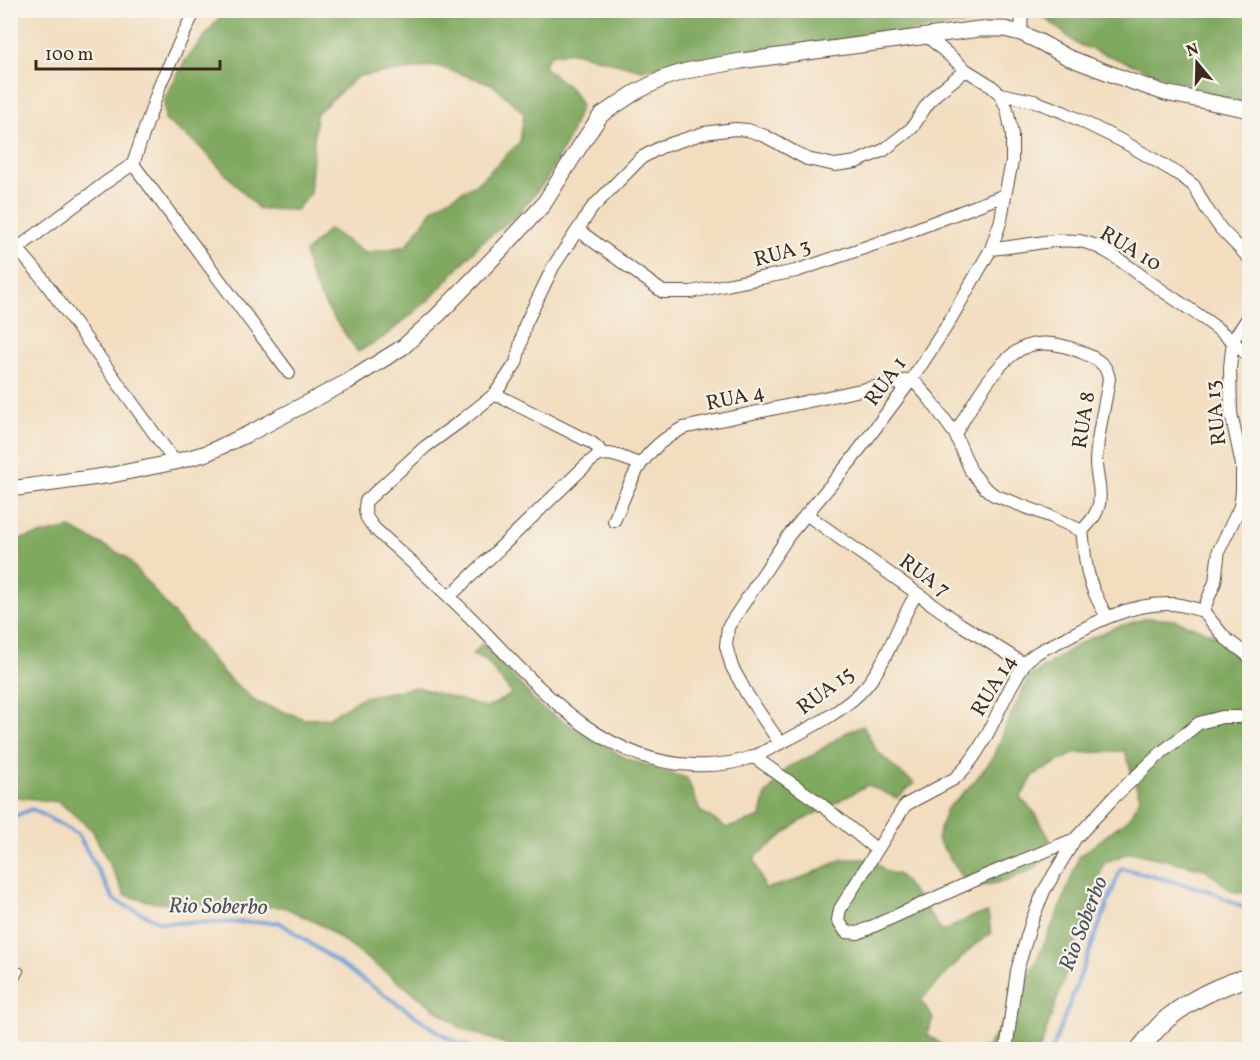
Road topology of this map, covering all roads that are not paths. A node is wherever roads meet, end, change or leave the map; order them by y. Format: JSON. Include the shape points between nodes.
{"nodes":[{"id":1,"x":195,"y":10,"type":"edge"},
{"id":2,"x":1022,"y":10,"type":"edge"},
{"id":3,"x":1021,"y":33,"type":"junction"},
{"id":4,"x":927,"y":36,"type":"junction"},
{"id":5,"x":966,"y":70,"type":"junction"},
{"id":6,"x":1000,"y":94,"type":"junction"},
{"id":7,"x":1250,"y":110,"type":"edge"},
{"id":8,"x":133,"y":164,"type":"junction"},
{"id":9,"x":1005,"y":195,"type":"junction"},
{"id":10,"x":578,"y":230,"type":"junction"},
{"id":11,"x":14,"y":244,"type":"edge"},
{"id":12,"x":992,"y":249,"type":"junction"},
{"id":13,"x":1250,"y":259,"type":"edge"},
{"id":14,"x":1250,"y":315,"type":"edge"},
{"id":15,"x":1233,"y":340,"type":"junction"},
{"id":16,"x":1250,"y":358,"type":"edge"},
{"id":17,"x":289,"y":374,"type":"dead end"},
{"id":18,"x":912,"y":379,"type":"junction"},
{"id":19,"x":495,"y":394,"type":"junction"},
{"id":20,"x":955,"y":434,"type":"junction"},
{"id":21,"x":602,"y":454,"type":"junction"},
{"id":22,"x":175,"y":462,"type":"junction"},
{"id":23,"x":640,"y":464,"type":"junction"},
{"id":24,"x":10,"y":489,"type":"edge"},
{"id":25,"x":806,"y":514,"type":"junction"},
{"id":26,"x":614,"y":521,"type":"dead end"},
{"id":27,"x":1082,"y":531,"type":"junction"},
{"id":28,"x":917,"y":593,"type":"junction"},
{"id":29,"x":449,"y":597,"type":"junction"},
{"id":30,"x":1203,"y":611,"type":"junction"},
{"id":31,"x":1107,"y":617,"type":"junction"},
{"id":32,"x":1250,"y":657,"type":"edge"},
{"id":33,"x":1024,"y":664,"type":"junction"},
{"id":34,"x":1250,"y":717,"type":"edge"},
{"id":35,"x":780,"y":743,"type":"junction"},
{"id":36,"x":754,"y":757,"type":"junction"},
{"id":37,"x":1075,"y":840,"type":"junction"},
{"id":38,"x":877,"y":850,"type":"junction"},
{"id":39,"x":20,"y":971,"type":"dead end"},
{"id":40,"x":1250,"y":977,"type":"edge"},
{"id":41,"x":10,"y":990,"type":"edge"},
{"id":42,"x":1007,"y":1043,"type":"dead end"},
{"id":43,"x":1139,"y":1050,"type":"edge"}],
"edges":[{"from":1,"to":8,"type":"street","via":[[161,82]]},
{"from":2,"to":3,"type":"street"},
{"from":3,"to":4,"type":"street","via":[[978,29]]},
{"from":3,"to":7,"type":"street","via":[[1067,57],[1156,90]]},
{"from":4,"to":5,"type":"street"},
{"from":4,"to":22,"type":"street","via":[[686,71],[636,92],[601,115],[543,205],[403,347],[347,382],[250,433],[207,453]]},
{"from":5,"to":6,"type":"street"},
{"from":5,"to":10,"type":"street","name":"RUA 15","via":[[936,94],[912,128],[884,150],[856,162],[835,165],[807,159],[765,136],[735,129],[705,133],[660,147],[641,158],[592,208]]},
{"from":6,"to":9,"type":"street","name":"RUA 1","via":[[1012,134],[1012,162]]},
{"from":6,"to":13,"type":"street","via":[[1063,112],[1180,175],[1194,186],[1221,229]]},
{"from":8,"to":11,"type":"street"},
{"from":8,"to":17,"type":"street"},
{"from":9,"to":10,"type":"street","name":"RUA 3","via":[[796,271],[691,292],[663,291]]},
{"from":9,"to":12,"type":"street","name":"RUA 1"},
{"from":10,"to":19,"type":"street","name":"RUA 15","via":[[544,284],[525,325],[516,363]]},
{"from":11,"to":22,"type":"street"},
{"from":12,"to":15,"type":"street","name":"RUA 10","via":[[1064,241],[1090,243]]},
{"from":12,"to":18,"type":"street","name":"RUA 1"},
{"from":14,"to":15,"type":"street","name":"RUA 13"},
{"from":15,"to":16,"type":"street","name":"RUA 10"},
{"from":15,"to":30,"type":"street","name":"RUA 13","via":[[1231,413],[1242,465],[1242,491],[1240,507],[1219,550],[1215,582]]},
{"from":18,"to":20,"type":"street"},
{"from":18,"to":23,"type":"street","name":"RUA 4","via":[[683,428],[659,443]]},
{"from":18,"to":25,"type":"street","name":"RUA 1"},
{"from":19,"to":21,"type":"street","via":[[592,443]]},
{"from":19,"to":29,"type":"street","name":"RUA 15","via":[[425,447],[366,501],[364,510],[375,529]]},
{"from":20,"to":27,"type":"street","via":[[971,471],[994,495]]},
{"from":20,"to":27,"type":"street","name":"RUA 8","via":[[985,385],[1017,351],[1035,344],[1064,345],[1102,363],[1109,379],[1096,464],[1100,504]]},
{"from":21,"to":23,"type":"street"},
{"from":21,"to":29,"type":"street"},
{"from":22,"to":24,"type":"street"},
{"from":23,"to":26,"type":"street","name":"RUA 4"},
{"from":25,"to":28,"type":"street","name":"RUA 7"},
{"from":25,"to":35,"type":"street","name":"RUA 1","via":[[728,627],[726,646],[732,667]]},
{"from":27,"to":31,"type":"street","via":[[1091,584]]},
{"from":28,"to":33,"type":"street","name":"RUA 7"},
{"from":28,"to":35,"type":"street","name":"RUA 15","via":[[880,666],[859,694]]},
{"from":29,"to":36,"type":"street","name":"RUA 15","via":[[539,687],[583,724],[620,747],[682,765],[715,766]]},
{"from":30,"to":31,"type":"street","via":[[1168,603]]},
{"from":30,"to":32,"type":"street","via":[[1226,638]]},
{"from":31,"to":33,"type":"street","name":"RUA 14"},
{"from":33,"to":38,"type":"street","name":"RUA 14","via":[[961,774],[907,804]]},
{"from":34,"to":37,"type":"street","via":[[1221,717],[1189,730],[1114,797]]},
{"from":35,"to":36,"type":"street","name":"RUA 15"},
{"from":36,"to":38,"type":"street"},
{"from":37,"to":38,"type":"street","via":[[858,933],[846,932],[838,920],[840,909]]},
{"from":37,"to":42,"type":"street","via":[[1044,891],[1032,920],[1017,971]]},
{"from":39,"to":41,"type":"lane"},
{"from":40,"to":43,"type":"main road","via":[[1189,1003],[1166,1020]]}]}
